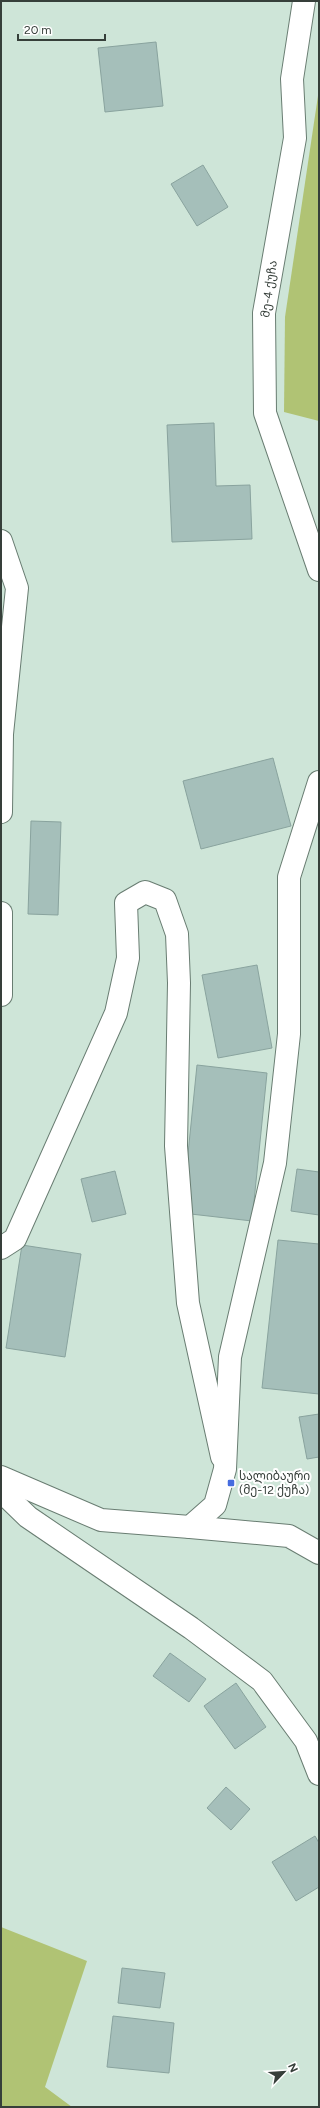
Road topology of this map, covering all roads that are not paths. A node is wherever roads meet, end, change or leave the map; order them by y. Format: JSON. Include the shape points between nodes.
{"nodes":[{"id":1,"x":304,"y":1,"type":"edge"},
{"id":2,"x":1,"y":541,"type":"edge"},
{"id":3,"x":319,"y":570,"type":"edge"},
{"id":4,"x":319,"y":782,"type":"edge"},
{"id":5,"x":1,"y":812,"type":"edge"},
{"id":6,"x":1,"y":913,"type":"edge"},
{"id":7,"x":1,"y":995,"type":"edge"},
{"id":8,"x":1,"y":1248,"type":"edge"},
{"id":9,"x":225,"y":1469,"type":"junction"},
{"id":10,"x":1,"y":1477,"type":"edge"},
{"id":11,"x":1,"y":1491,"type":"edge"},
{"id":12,"x":190,"y":1527,"type":"junction"},
{"id":13,"x":319,"y":1553,"type":"edge"},
{"id":14,"x":319,"y":1774,"type":"edge"}],
"edges":[{"from":1,"to":3,"type":"street","name":"მე-4 ქუჩა","via":[[292,79],[295,138],[264,313],[265,413]]},
{"from":2,"to":5,"type":"street","via":[[17,588],[2,734]]},
{"from":4,"to":9,"type":"street","via":[[289,877],[287,1049],[274,1163],[230,1357]]},
{"from":6,"to":7,"type":"street"},
{"from":8,"to":9,"type":"street","via":[[15,1239],[116,1013],[128,958],[126,903],[145,892],[166,900],[177,934],[179,983],[176,1146],[188,1303]]},
{"from":9,"to":12,"type":"street","via":[[215,1505]]},
{"from":10,"to":12,"type":"street","via":[[101,1520]]},
{"from":11,"to":14,"type":"street","via":[[28,1517],[191,1628],[262,1681],[306,1741]]},
{"from":12,"to":13,"type":"street","via":[[289,1536]]}]}
